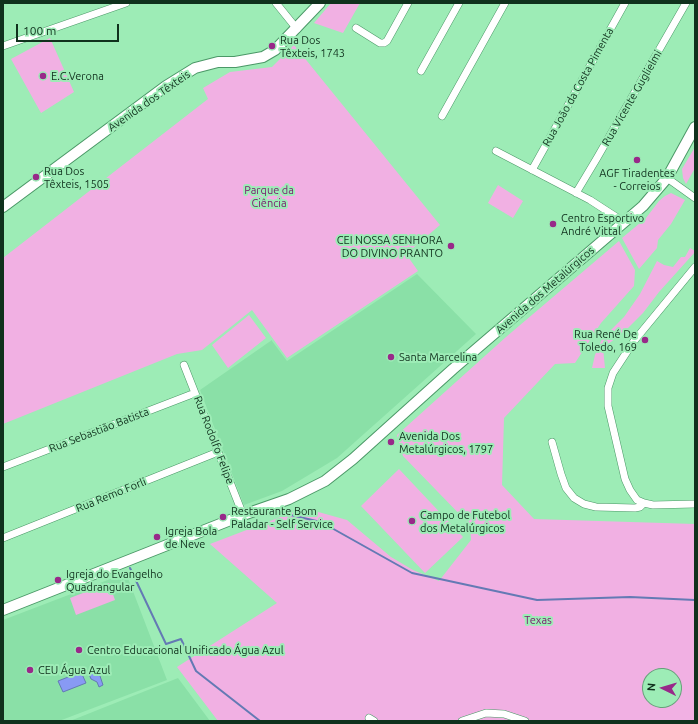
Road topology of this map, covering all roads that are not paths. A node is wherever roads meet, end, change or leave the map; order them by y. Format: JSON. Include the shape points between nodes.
{"nodes":[{"id":1,"x":126,"y":3,"type":"edge"},
{"id":2,"x":276,"y":3,"type":"edge"},
{"id":3,"x":320,"y":3,"type":"edge"},
{"id":4,"x":408,"y":3,"type":"edge"},
{"id":5,"x":459,"y":3,"type":"edge"},
{"id":6,"x":505,"y":3,"type":"edge"},
{"id":7,"x":625,"y":3,"type":"edge"},
{"id":8,"x":686,"y":3,"type":"edge"},
{"id":9,"x":356,"y":28,"type":"dead end"},
{"id":10,"x":297,"y":29,"type":"junction"},
{"id":11,"x":3,"y":46,"type":"edge"},
{"id":12,"x":421,"y":71,"type":"dead end"},
{"id":13,"x":442,"y":116,"type":"dead end"},
{"id":14,"x":695,"y":127,"type":"edge"},
{"id":15,"x":496,"y":151,"type":"dead end"},
{"id":16,"x":532,"y":170,"type":"junction"},
{"id":17,"x":667,"y":178,"type":"junction"},
{"id":18,"x":576,"y":193,"type":"junction"},
{"id":19,"x":695,"y":198,"type":"edge"},
{"id":20,"x":3,"y":207,"type":"edge"},
{"id":21,"x":624,"y":222,"type":"junction"},
{"id":22,"x":695,"y":267,"type":"edge"},
{"id":23,"x":184,"y":365,"type":"dead end"},
{"id":24,"x":196,"y":393,"type":"junction"},
{"id":25,"x":552,"y":442,"type":"dead end"},
{"id":26,"x":218,"y":452,"type":"junction"},
{"id":27,"x":3,"y":467,"type":"edge"},
{"id":28,"x":644,"y":503,"type":"junction"},
{"id":29,"x":695,"y":504,"type":"edge"},
{"id":30,"x":243,"y":515,"type":"junction"},
{"id":31,"x":3,"y":538,"type":"edge"},
{"id":32,"x":3,"y":610,"type":"edge"},
{"id":33,"x":462,"y":721,"type":"edge"},
{"id":34,"x":525,"y":721,"type":"edge"}],
"edges":[{"from":1,"to":11,"type":"street"},
{"from":2,"to":10,"type":"street"},
{"from":3,"to":10,"type":"main road","name":"Avenida dos Têxteis"},
{"from":4,"to":9,"type":"street","via":[[384,43]]},
{"from":5,"to":12,"type":"street"},
{"from":6,"to":13,"type":"street"},
{"from":7,"to":16,"type":"street","name":"Rua João da Costa Pimenta"},
{"from":8,"to":18,"type":"street","name":"Rua Vicente Guglielmi"},
{"from":10,"to":20,"type":"main road","name":"Avenida dos Têxteis","via":[[275,50],[263,57],[218,62],[195,68],[166,86]]},
{"from":14,"to":17,"type":"main road","name":"Avenida dos Metalúrgicos"},
{"from":15,"to":16,"type":"street"},
{"from":16,"to":18,"type":"street"},
{"from":17,"to":19,"type":"street"},
{"from":17,"to":21,"type":"main road","name":"Avenida dos Metalúrgicos","via":[[643,206]]},
{"from":18,"to":21,"type":"street"},
{"from":21,"to":30,"type":"main road","name":"Avenida dos Metalúrgicos","via":[[325,481],[289,499]]},
{"from":22,"to":28,"type":"street","via":[[634,342],[613,373],[608,388],[608,406],[625,479],[637,500]]},
{"from":23,"to":24,"type":"street","name":"Rua Rodolfo Felipe"},
{"from":24,"to":26,"type":"street","name":"Rua Rodolfo Felipe"},
{"from":24,"to":27,"type":"street","name":"Rua Sebastião Batista"},
{"from":25,"to":28,"type":"street","via":[[566,488],[574,498],[596,507],[636,508]]},
{"from":26,"to":30,"type":"street","name":"Rua Rodolfo Felipe"},
{"from":26,"to":31,"type":"street","name":"Rua Remo Forli"},
{"from":28,"to":29,"type":"street"},
{"from":30,"to":32,"type":"main road","name":"Avenida dos Metalúrgicos"},
{"from":33,"to":34,"type":"street","via":[[486,713],[504,714]]}]}
